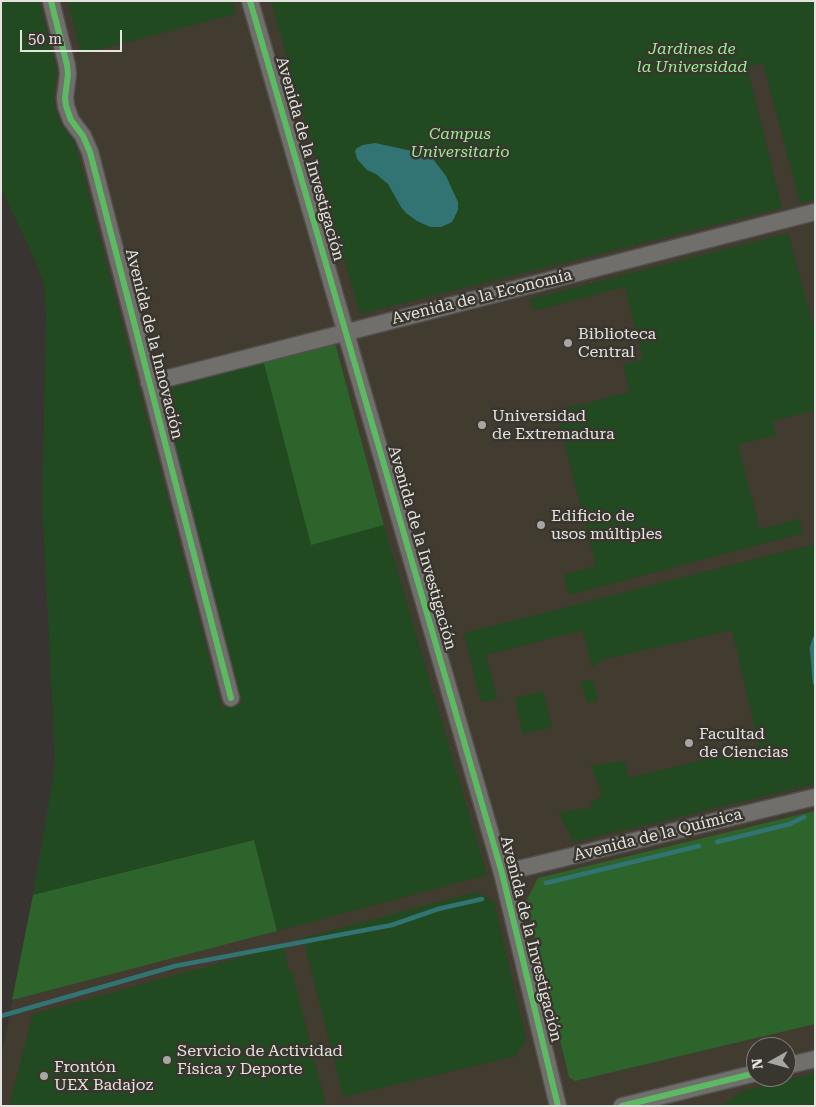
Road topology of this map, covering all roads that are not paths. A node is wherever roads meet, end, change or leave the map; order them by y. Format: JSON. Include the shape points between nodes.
{"nodes":[{"id":1,"x":51,"y":1,"type":"edge"},
{"id":2,"x":250,"y":1,"type":"edge"},
{"id":3,"x":815,"y":212,"type":"edge"},
{"id":4,"x":346,"y":332,"type":"junction"},
{"id":5,"x":150,"y":383,"type":"junction"},
{"id":6,"x":231,"y":698,"type":"dead end"},
{"id":7,"x":815,"y":797,"type":"edge"},
{"id":8,"x":502,"y":873,"type":"junction"},
{"id":9,"x":815,"y":1059,"type":"edge"},
{"id":10,"x":796,"y":1064,"type":"edge"},
{"id":11,"x":746,"y":1075,"type":"edge"},
{"id":12,"x":558,"y":1106,"type":"edge"},
{"id":13,"x":622,"y":1106,"type":"edge"}],
"edges":[{"from":1,"to":5,"type":"street","name":"Avenida de la Innovación","via":[[68,65],[66,106],[90,152]]},
{"from":2,"to":4,"type":"street","name":"Avenida de la Investigación"},
{"from":3,"to":4,"type":"street","name":"Avenida de la Economía"},
{"from":4,"to":5,"type":"street","name":"Avenida de la Economía"},
{"from":4,"to":8,"type":"street","name":"Avenida de la Investigación"},
{"from":5,"to":6,"type":"street","name":"Avenida de la Innovación"},
{"from":7,"to":8,"type":"street","name":"Avenida de la Química"},
{"from":8,"to":12,"type":"street","name":"Avenida de la Investigación"},
{"from":9,"to":10,"type":"street"},
{"from":11,"to":13,"type":"street"}]}
